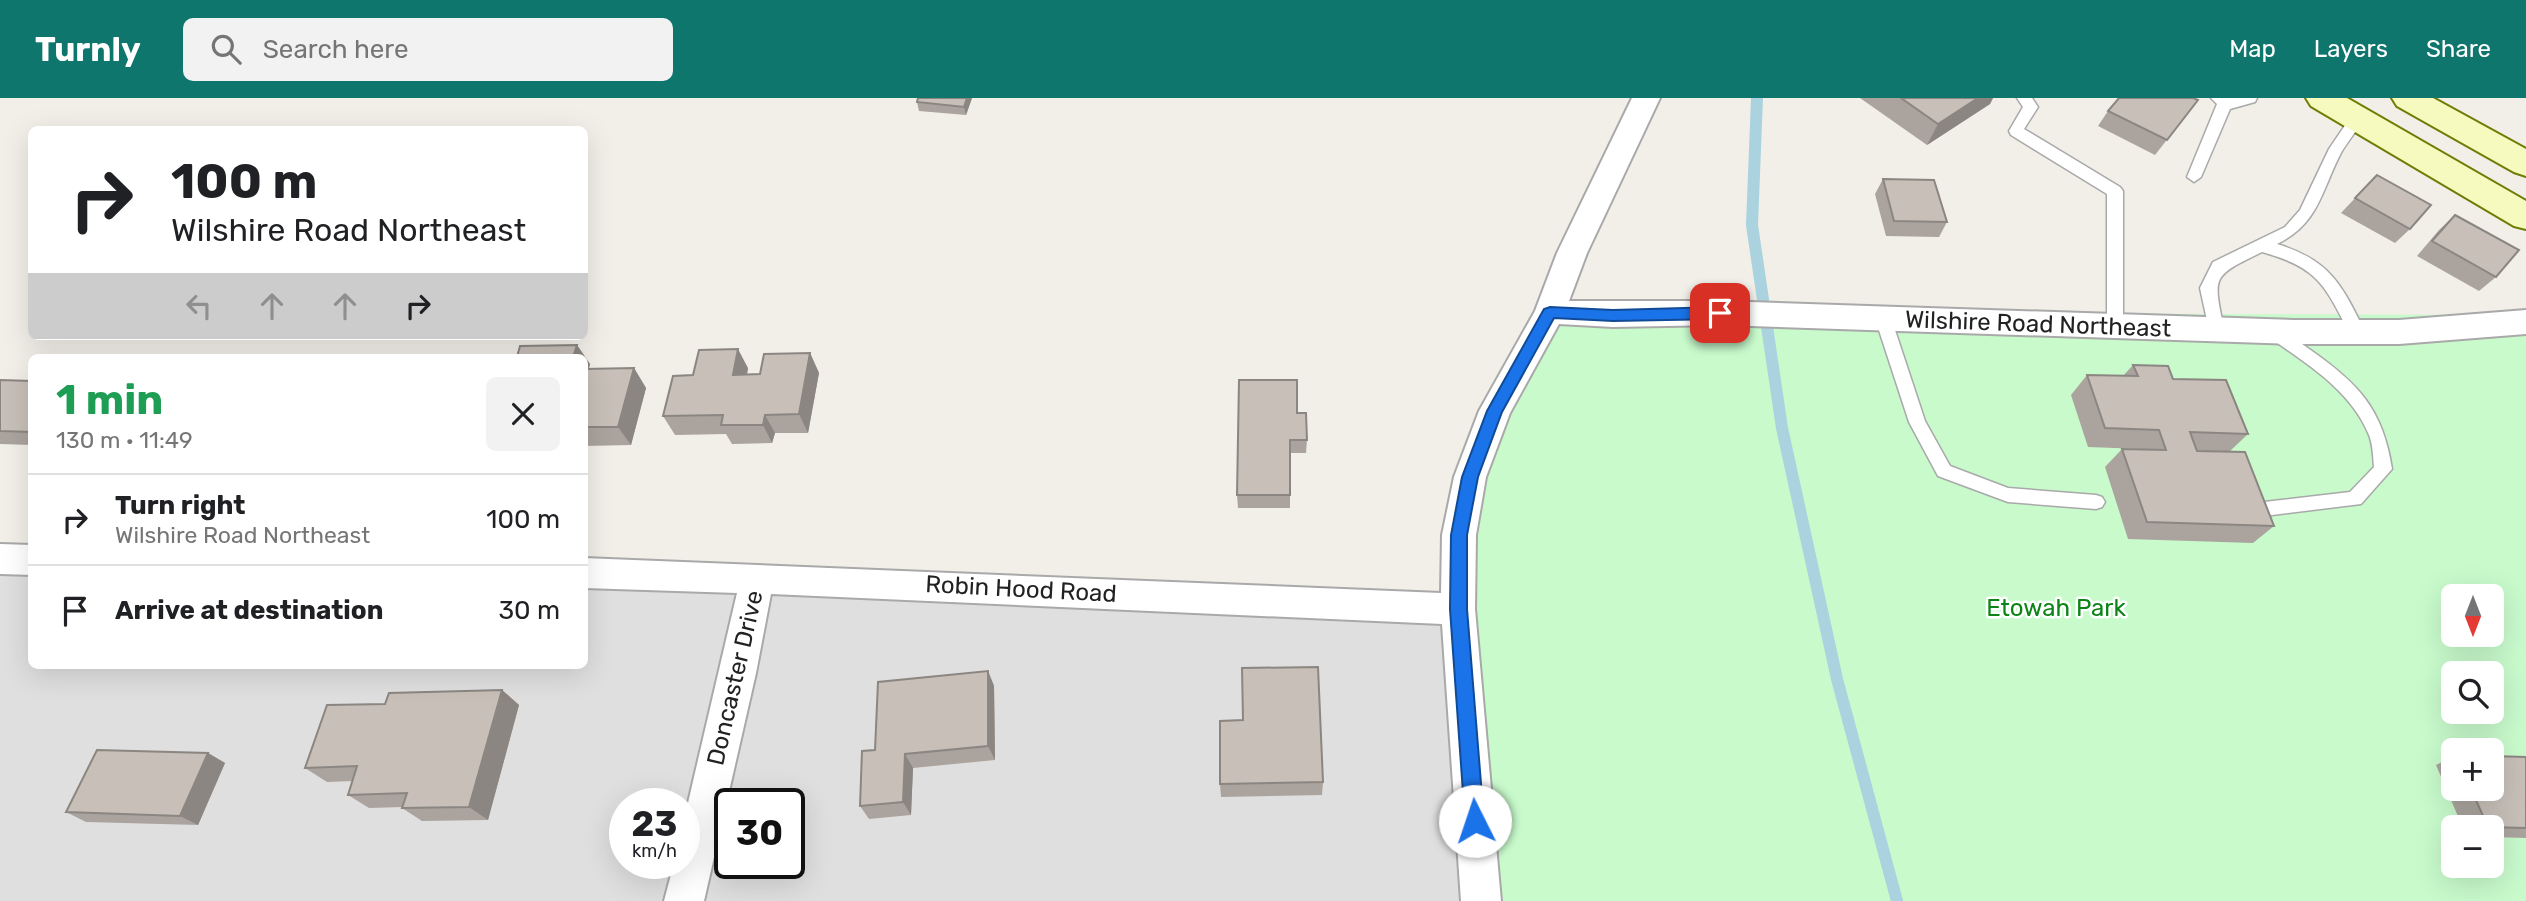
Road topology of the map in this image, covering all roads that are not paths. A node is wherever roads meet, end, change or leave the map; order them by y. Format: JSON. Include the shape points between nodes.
{"nodes":[{"id":1,"x":1646,"y":98,"type":"edge"},
{"id":2,"x":2250,"y":98,"type":"edge"},
{"id":3,"x":2322,"y":98,"type":"edge"},
{"id":4,"x":2408,"y":98,"type":"edge"},
{"id":5,"x":2031,"y":101,"type":"edge"},
{"id":6,"x":2222,"y":101,"type":"edge"},
{"id":7,"x":2357,"y":119,"type":"junction"},
{"id":8,"x":2526,"y":164,"type":"edge"},
{"id":9,"x":2194,"y":177,"type":"dead end"},
{"id":10,"x":2526,"y":217,"type":"edge"},
{"id":11,"x":2259,"y":245,"type":"junction"},
{"id":12,"x":1550,"y":313,"type":"junction"},
{"id":13,"x":1883,"y":318,"type":"junction"},
{"id":14,"x":2526,"y":322,"type":"edge"},
{"id":15,"x":2115,"y":326,"type":"junction"},
{"id":16,"x":2216,"y":330,"type":"junction"},
{"id":17,"x":2273,"y":331,"type":"junction"},
{"id":18,"x":2357,"y":332,"type":"junction"},
{"id":19,"x":2096,"y":502,"type":"dead end"},
{"id":20,"x":2264,"y":509,"type":"edge"},
{"id":21,"x":0,"y":559,"type":"edge"},
{"id":22,"x":28,"y":560,"type":"edge"},
{"id":23,"x":588,"y":573,"type":"edge"},
{"id":24,"x":757,"y":578,"type":"junction"},
{"id":25,"x":1458,"y":609,"type":"junction"},
{"id":26,"x":684,"y":901,"type":"edge"},
{"id":27,"x":1481,"y":901,"type":"edge"}],
"edges":[{"from":1,"to":12,"type":"street","via":[[1572,253]]},
{"from":2,"to":6,"type":"lane","via":[[2241,104]]},
{"from":3,"to":7,"type":"main road"},
{"from":4,"to":8,"type":"main road"},
{"from":5,"to":15,"type":"lane","via":[[2016,131],[2115,191]]},
{"from":6,"to":9,"type":"lane"},
{"from":7,"to":10,"type":"main road"},
{"from":7,"to":11,"type":"lane","via":[[2336,149],[2305,213],[2290,231]]},
{"from":11,"to":16,"type":"lane","via":[[2219,266],[2208,288]]},
{"from":11,"to":18,"type":"lane","via":[[2294,254],[2324,273]]},
{"from":12,"to":13,"type":"street","name":"Wilshire Road Northeast"},
{"from":12,"to":25,"type":"street","via":[[1494,411],[1470,477],[1459,535]]},
{"from":13,"to":15,"type":"street","name":"Wilshire Road Northeast"},
{"from":13,"to":19,"type":"lane","via":[[1917,422],[1944,471],[2008,495]]},
{"from":14,"to":18,"type":"street","name":"Wilshire Road Northeast"},
{"from":15,"to":16,"type":"street","name":"Wilshire Road Northeast"},
{"from":16,"to":17,"type":"street","name":"Wilshire Road Northeast"},
{"from":17,"to":18,"type":"street","name":"Wilshire Road Northeast"},
{"from":17,"to":20,"type":"lane","via":[[2350,391],[2377,433],[2383,469],[2355,499]]},
{"from":21,"to":22,"type":"street"},
{"from":23,"to":24,"type":"street","name":"Robin Hood Road"},
{"from":24,"to":25,"type":"street","name":"Robin Hood Road"},
{"from":24,"to":26,"type":"street","name":"Doncaster Drive"},
{"from":25,"to":27,"type":"street"}]}
